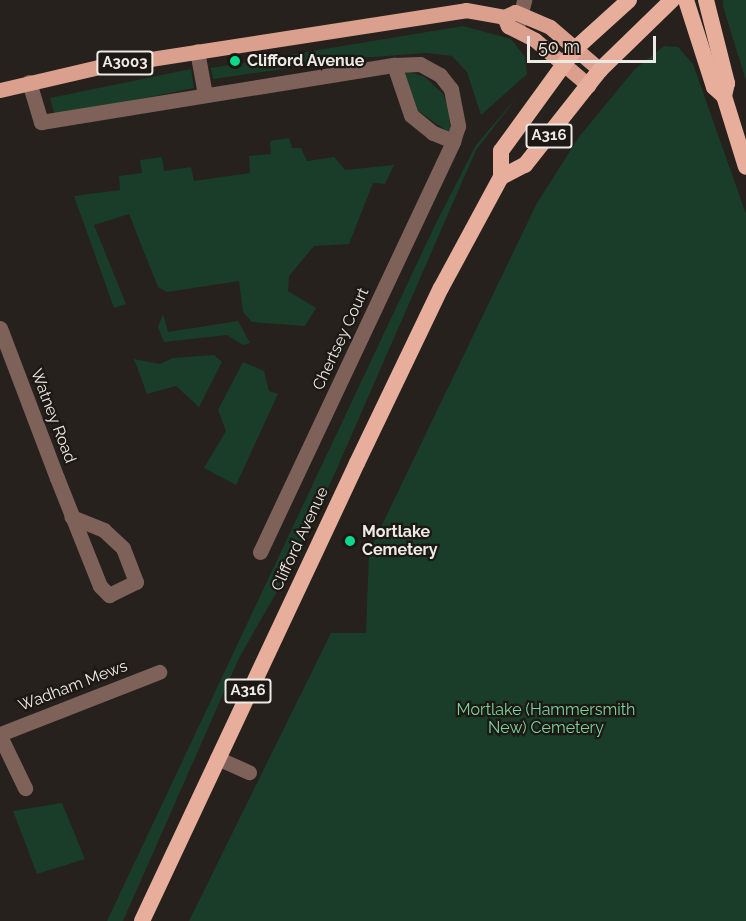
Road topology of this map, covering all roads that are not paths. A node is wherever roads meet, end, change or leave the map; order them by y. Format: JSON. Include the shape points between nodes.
{"nodes":[{"id":1,"x":629,"y":0,"type":"edge"},
{"id":2,"x":672,"y":0,"type":"edge"},
{"id":3,"x":686,"y":0,"type":"edge"},
{"id":4,"x":706,"y":0,"type":"edge"},
{"id":5,"x":523,"y":7,"type":"edge"},
{"id":6,"x":504,"y":17,"type":"junction"},
{"id":7,"x":516,"y":30,"type":"junction"},
{"id":8,"x":575,"y":50,"type":"junction"},
{"id":9,"x":197,"y":51,"type":"junction"},
{"id":10,"x":564,"y":64,"type":"junction"},
{"id":11,"x":394,"y":65,"type":"junction"},
{"id":12,"x":600,"y":70,"type":"junction"},
{"id":13,"x":28,"y":82,"type":"junction"},
{"id":14,"x":588,"y":85,"type":"junction"},
{"id":15,"x":0,"y":90,"type":"edge"},
{"id":16,"x":205,"y":94,"type":"junction"},
{"id":17,"x":724,"y":96,"type":"junction"},
{"id":18,"x":453,"y":141,"type":"junction"},
{"id":19,"x":746,"y":168,"type":"edge"},
{"id":20,"x":501,"y":177,"type":"junction"},
{"id":21,"x":0,"y":328,"type":"edge"},
{"id":22,"x":72,"y":517,"type":"junction"},
{"id":23,"x":260,"y":552,"type":"dead end"},
{"id":24,"x":159,"y":672,"type":"dead end"},
{"id":25,"x":0,"y":735,"type":"edge"},
{"id":26,"x":217,"y":758,"type":"junction"},
{"id":27,"x":249,"y":772,"type":"dead end"},
{"id":28,"x":25,"y":788,"type":"dead end"},
{"id":29,"x":142,"y":921,"type":"edge"}],
"edges":[{"from":1,"to":8,"type":"highway","name":"Clifford Avenue","number":"A316"},
{"from":2,"to":12,"type":"highway","number":"A316"},
{"from":3,"to":17,"type":"highway","via":[[714,87]]},
{"from":4,"to":17,"type":"highway","via":[[727,83]]},
{"from":5,"to":6,"type":"main road","number":"A3003"},
{"from":5,"to":7,"type":"street"},
{"from":5,"to":8,"type":"main road","number":"A3003"},
{"from":6,"to":7,"type":"main road","via":[[508,26]]},
{"from":6,"to":9,"type":"main road","number":"A3003","via":[[466,10]]},
{"from":7,"to":10,"type":"main road"},
{"from":8,"to":10,"type":"highway","name":"Clifford Avenue","number":"A316"},
{"from":8,"to":12,"type":"main road","number":"A3003"},
{"from":9,"to":13,"type":"main road","number":"A3003"},
{"from":9,"to":16,"type":"street"},
{"from":10,"to":14,"type":"main road"},
{"from":10,"to":20,"type":"highway","name":"Clifford Avenue","number":"A316","via":[[501,151]]},
{"from":11,"to":16,"type":"street","name":"Chertsey Court"},
{"from":11,"to":18,"type":"street","via":[[411,115],[433,134]]},
{"from":11,"to":18,"type":"street","name":"Chertsey Court","via":[[420,64],[440,75],[450,89],[458,126]]},
{"from":12,"to":14,"type":"highway","number":"A316"},
{"from":13,"to":15,"type":"main road","number":"A3003"},
{"from":13,"to":16,"type":"street","name":"Chertsey Court","via":[[41,122]]},
{"from":14,"to":20,"type":"highway","number":"A316","via":[[525,165]]},
{"from":17,"to":19,"type":"highway"},
{"from":18,"to":23,"type":"street","name":"Chertsey Court"},
{"from":20,"to":26,"type":"highway","name":"Clifford Avenue","number":"A316","via":[[441,288]]},
{"from":21,"to":22,"type":"street","name":"Watney Road"},
{"from":22,"to":22,"type":"street","name":"Watney Road","via":[[100,586],[109,595],[136,582],[123,548],[104,530]]},
{"from":24,"to":25,"type":"street","name":"Wadham Mews"},
{"from":25,"to":28,"type":"street","name":"Wadham Mews"},
{"from":26,"to":27,"type":"street"},
{"from":26,"to":29,"type":"highway","name":"Clifford Avenue","number":"A316"}]}
